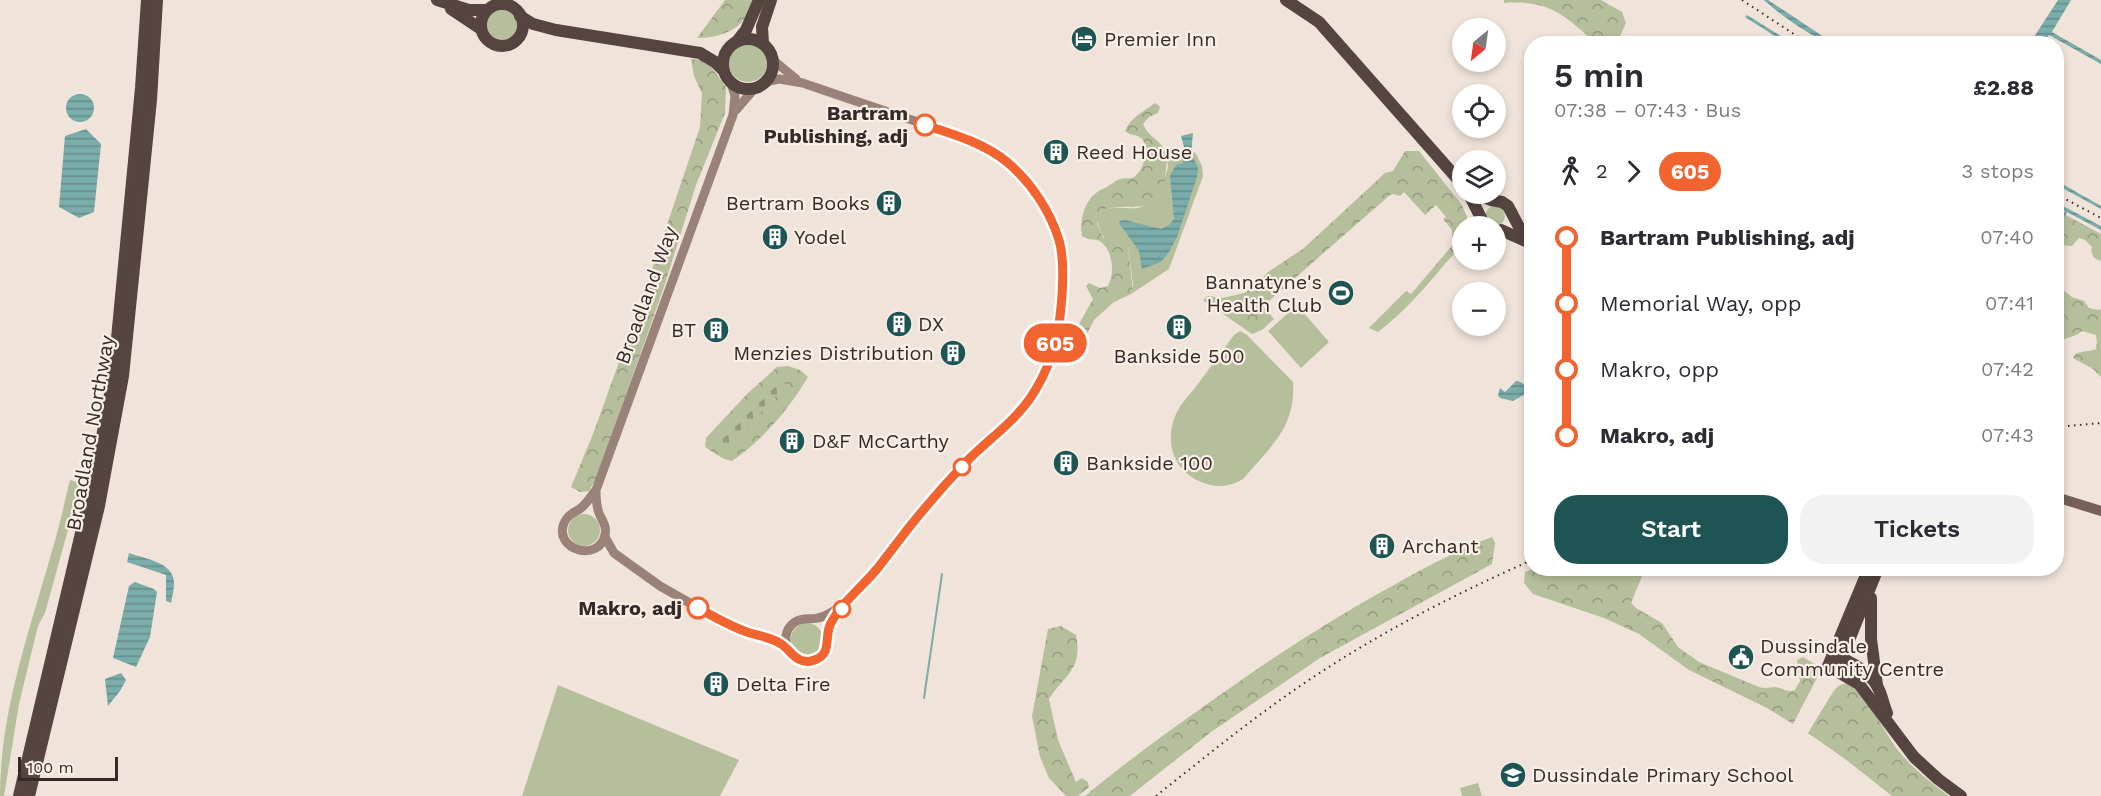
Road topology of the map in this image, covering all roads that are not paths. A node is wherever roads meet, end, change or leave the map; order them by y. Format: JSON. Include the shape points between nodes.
{"nodes":[{"id":1,"x":141,"y":0,"type":"edge"},
{"id":2,"x":147,"y":0,"type":"edge"},
{"id":3,"x":157,"y":0,"type":"edge"},
{"id":4,"x":759,"y":0,"type":"edge"},
{"id":5,"x":771,"y":0,"type":"edge"},
{"id":6,"x":1286,"y":0,"type":"edge"},
{"id":7,"x":440,"y":1,"type":"edge"},
{"id":8,"x":487,"y":10,"type":"junction"},
{"id":9,"x":520,"y":16,"type":"junction"},
{"id":10,"x":482,"y":29,"type":"junction"},
{"id":11,"x":556,"y":30,"type":"junction"},
{"id":12,"x":516,"y":39,"type":"junction"},
{"id":13,"x":763,"y":43,"type":"junction"},
{"id":14,"x":734,"y":44,"type":"junction"},
{"id":15,"x":700,"y":53,"type":"junction"},
{"id":16,"x":773,"y":60,"type":"junction"},
{"id":17,"x":727,"y":75,"type":"junction"},
{"id":18,"x":803,"y":83,"type":"junction"},
{"id":19,"x":760,"y":85,"type":"junction"},
{"id":20,"x":141,"y":88,"type":"junction"},
{"id":21,"x":733,"y":115,"type":"junction"},
{"id":22,"x":1452,"y":173,"type":"edge"},
{"id":23,"x":1505,"y":204,"type":"edge"},
{"id":24,"x":1512,"y":213,"type":"junction"},
{"id":25,"x":1506,"y":226,"type":"edge"},
{"id":26,"x":1524,"y":233,"type":"edge"},
{"id":27,"x":1506,"y":234,"type":"edge"},
{"id":28,"x":1524,"y":239,"type":"edge"},
{"id":29,"x":596,"y":490,"type":"junction"},
{"id":30,"x":2064,"y":500,"type":"edge"},
{"id":31,"x":580,"y":509,"type":"junction"},
{"id":32,"x":2101,"y":512,"type":"edge"},
{"id":33,"x":599,"y":514,"type":"junction"},
{"id":34,"x":605,"y":537,"type":"junction"},
{"id":35,"x":596,"y":548,"type":"junction"},
{"id":36,"x":614,"y":553,"type":"junction"},
{"id":37,"x":1866,"y":576,"type":"edge"},
{"id":38,"x":1875,"y":576,"type":"edge"},
{"id":39,"x":1872,"y":585,"type":"junction"},
{"id":40,"x":847,"y":602,"type":"junction"},
{"id":41,"x":816,"y":619,"type":"junction"},
{"id":42,"x":789,"y":628,"type":"junction"},
{"id":43,"x":828,"y":633,"type":"junction"},
{"id":44,"x":764,"y":636,"type":"junction"},
{"id":45,"x":788,"y":649,"type":"junction"},
{"id":46,"x":1835,"y":662,"type":"junction"},
{"id":47,"x":1877,"y":686,"type":"junction"},
{"id":48,"x":1882,"y":713,"type":"junction"},
{"id":49,"x":1893,"y":728,"type":"junction"},
{"id":50,"x":20,"y":796,"type":"edge"},
{"id":51,"x":29,"y":796,"type":"edge"},
{"id":52,"x":1961,"y":796,"type":"edge"}],
"edges":[{"from":1,"to":20,"type":"highway"},
{"from":2,"to":20,"type":"highway","name":"Broadland Northway"},
{"from":3,"to":51,"type":"highway","name":"Broadland Northway","via":[[151,100],[120,395],[99,506]]},
{"from":4,"to":14,"type":"highway","via":[[746,30]]},
{"from":5,"to":13,"type":"highway","via":[[762,27]]},
{"from":6,"to":22,"type":"highway","via":[[1319,22]]},
{"from":7,"to":8,"type":"highway","via":[[469,10]]},
{"from":7,"to":10,"type":"highway"},
{"from":8,"to":9,"type":"highway","via":[[508,5]]},
{"from":8,"to":10,"type":"highway"},
{"from":9,"to":11,"type":"highway"},
{"from":9,"to":12,"type":"highway","via":[[522,28]]},
{"from":10,"to":12,"type":"highway","via":[[493,44],[505,45]]},
{"from":11,"to":12,"type":"highway"},
{"from":11,"to":15,"type":"highway"},
{"from":13,"to":14,"type":"highway","via":[[752,39]]},
{"from":13,"to":16,"type":"highway"},
{"from":14,"to":15,"type":"highway","via":[[720,51]]},
{"from":14,"to":17,"type":"highway","via":[[724,57]]},
{"from":15,"to":17,"type":"highway"},
{"from":16,"to":18,"type":"street"},
{"from":16,"to":19,"type":"highway","via":[[772,72]]},
{"from":17,"to":19,"type":"highway","via":[[740,87]]},
{"from":17,"to":21,"type":"street","name":"Broadland Way","via":[[735,96]]},
{"from":18,"to":19,"type":"street","via":[[779,79]]},
{"from":18,"to":40,"type":"street","via":[[963,138],[1007,162],[1040,199],[1059,242],[1062,269],[1056,342],[1030,398],[935,496]]},
{"from":19,"to":21,"type":"street","name":"Broadland Way"},
{"from":20,"to":50,"type":"highway","name":"Broadland Northway","via":[[108,407]]},
{"from":21,"to":29,"type":"street","name":"Broadland Way"},
{"from":23,"to":24,"type":"highway"},
{"from":24,"to":25,"type":"highway"},
{"from":24,"to":26,"type":"highway"},
{"from":27,"to":28,"type":"highway"},
{"from":29,"to":31,"type":"street","name":"Broadland Way"},
{"from":29,"to":33,"type":"street","name":"Broadland Way"},
{"from":30,"to":32,"type":"main road"},
{"from":31,"to":33,"type":"street"},
{"from":31,"to":35,"type":"street","name":"Broadland Way","via":[[567,517],[565,540],[570,547],[584,552]]},
{"from":33,"to":34,"type":"street","name":"Broadland Way"},
{"from":34,"to":35,"type":"street"},
{"from":34,"to":36,"type":"street","name":"Broadland Way"},
{"from":35,"to":36,"type":"street"},
{"from":36,"to":44,"type":"street","via":[[651,581],[698,608],[739,629]]},
{"from":37,"to":46,"type":"highway"},
{"from":38,"to":39,"type":"highway"},
{"from":39,"to":46,"type":"highway"},
{"from":39,"to":47,"type":"highway","via":[[1870,639]]},
{"from":40,"to":41,"type":"street"},
{"from":40,"to":43,"type":"street"},
{"from":41,"to":42,"type":"street","via":[[801,619]]},
{"from":41,"to":43,"type":"street"},
{"from":42,"to":44,"type":"street"},
{"from":42,"to":45,"type":"street"},
{"from":43,"to":45,"type":"street","via":[[827,648],[812,661],[798,659]]},
{"from":44,"to":45,"type":"street"},
{"from":46,"to":47,"type":"highway","via":[[1861,670]]},
{"from":46,"to":48,"type":"highway"},
{"from":46,"to":48,"type":"highway","via":[[1871,689]]},
{"from":47,"to":49,"type":"highway"},
{"from":48,"to":49,"type":"highway"},
{"from":49,"to":52,"type":"highway","via":[[1925,768]]}]}
